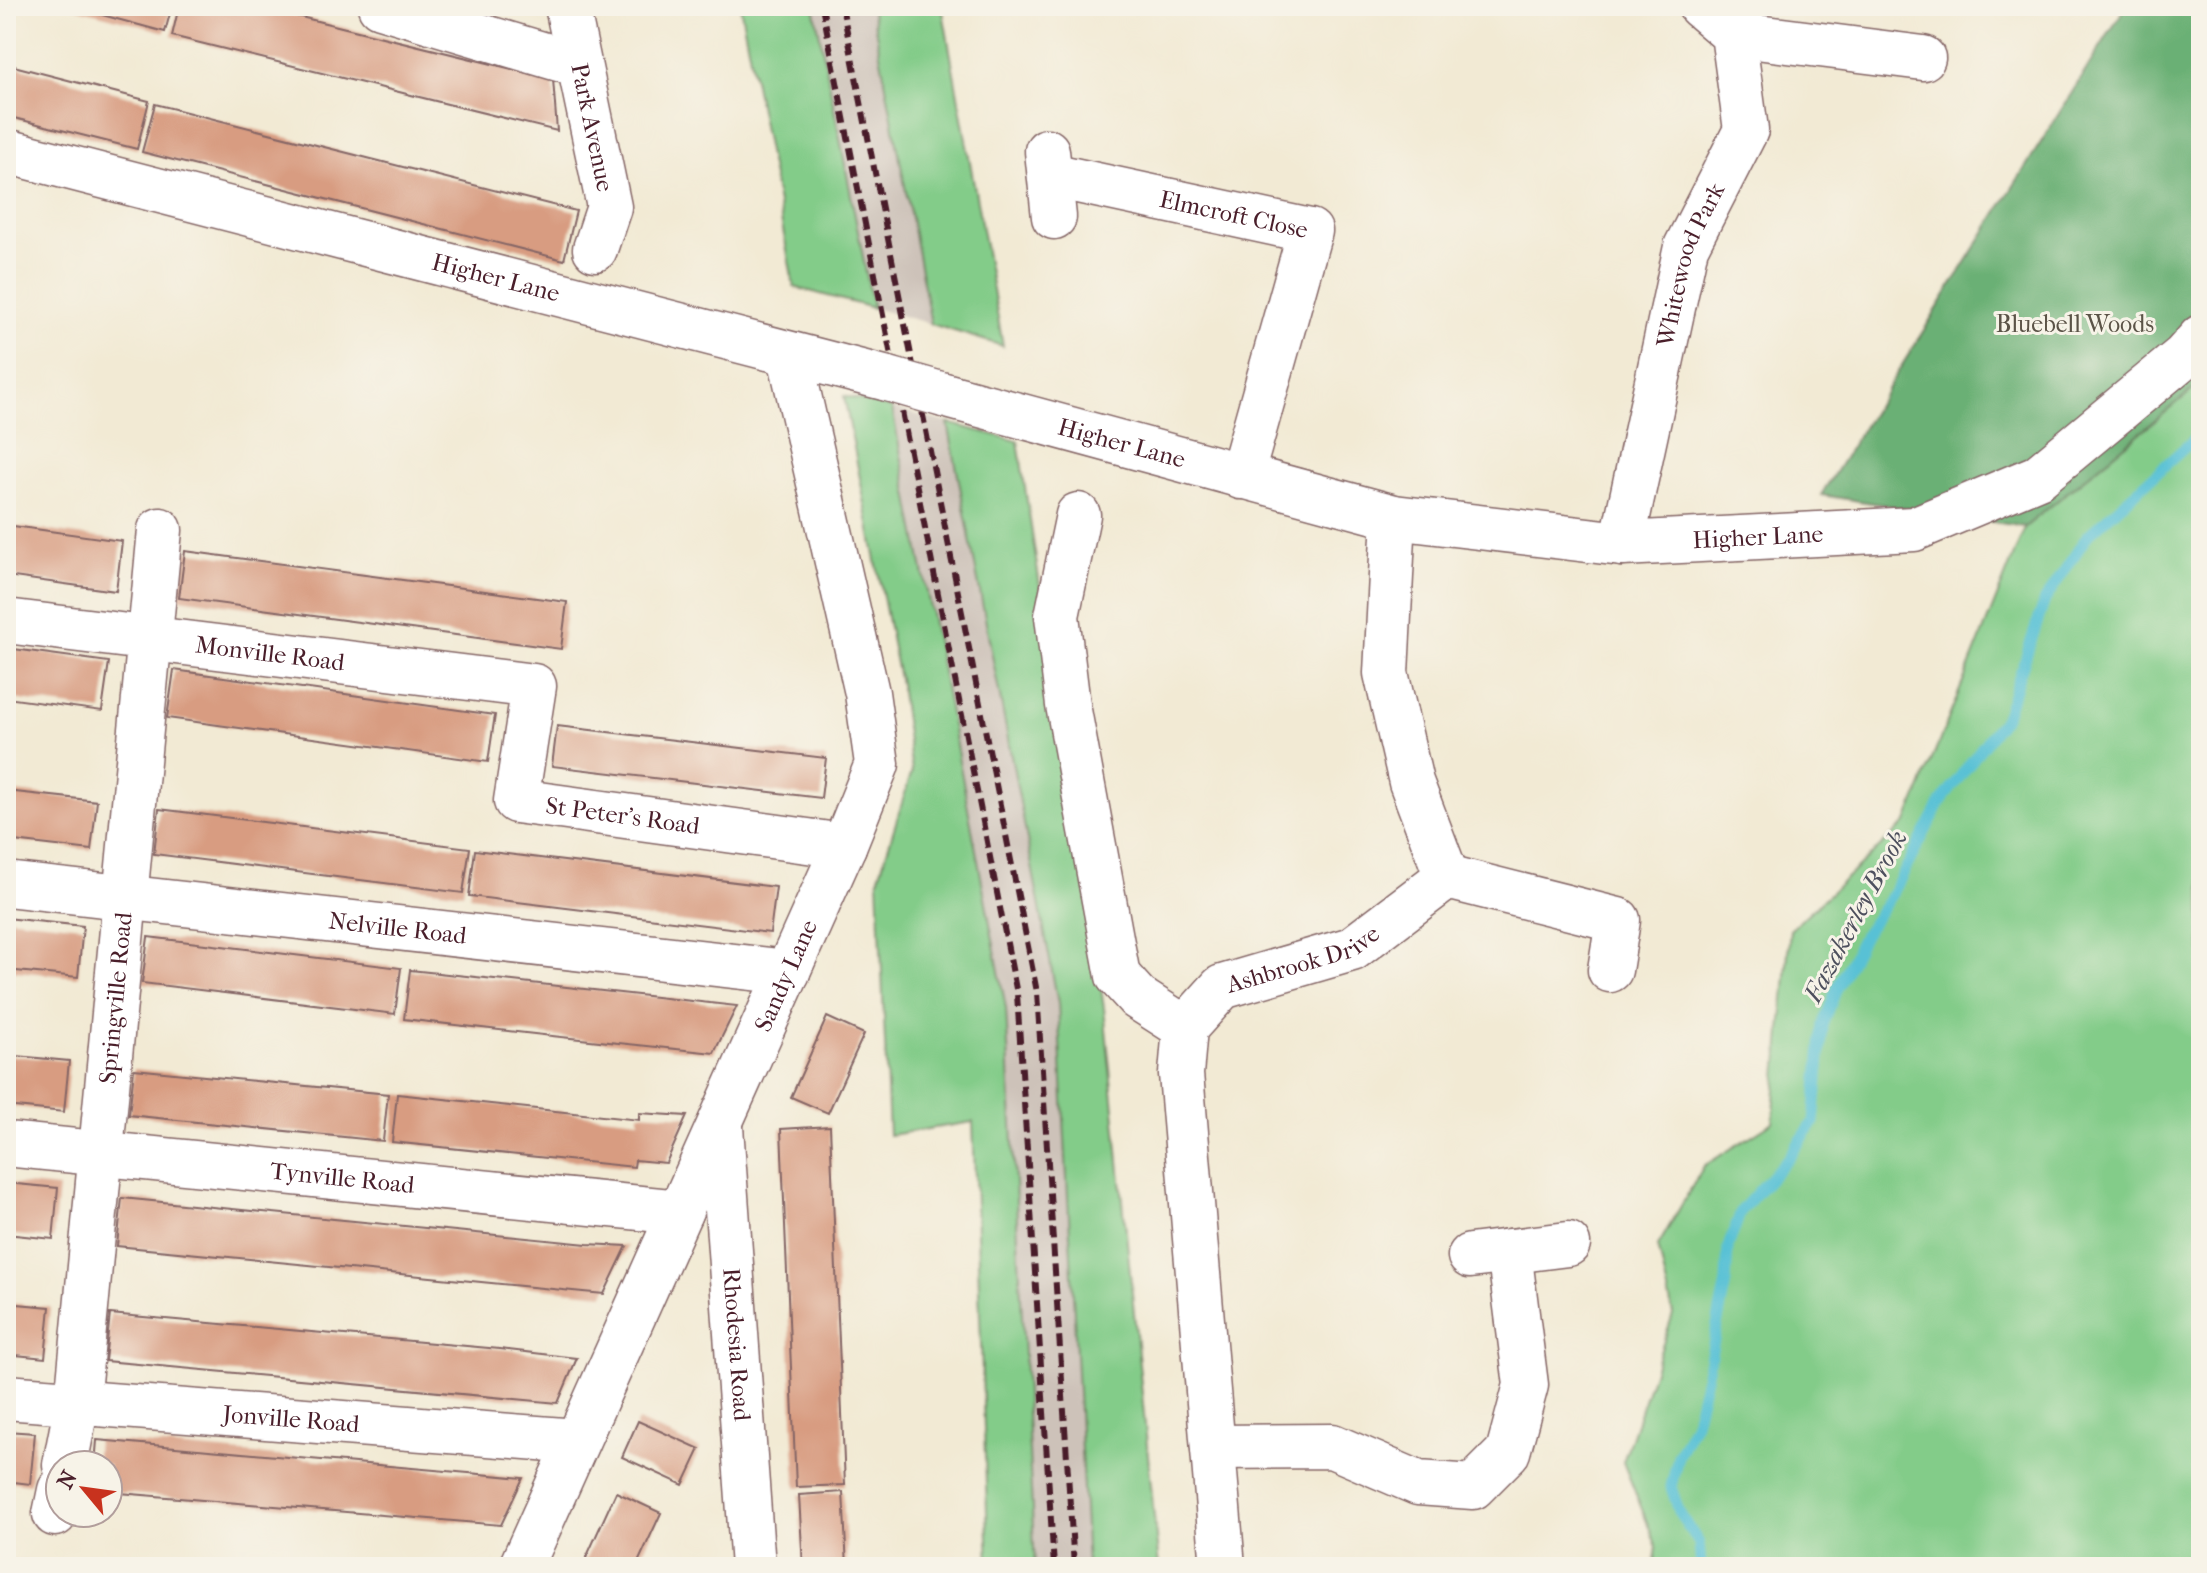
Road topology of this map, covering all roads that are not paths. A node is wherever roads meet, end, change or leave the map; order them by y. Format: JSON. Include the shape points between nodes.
{"nodes":[{"id":1,"x":380,"y":6,"type":"edge"},
{"id":2,"x":567,"y":6,"type":"edge"},
{"id":3,"x":1700,"y":6,"type":"edge"},
{"id":4,"x":1733,"y":34,"type":"junction"},
{"id":5,"x":1923,"y":58,"type":"dead end"},
{"id":6,"x":579,"y":65,"type":"junction"},
{"id":7,"x":6,"y":151,"type":"edge"},
{"id":8,"x":1050,"y":181,"type":"dead end"},
{"id":9,"x":595,"y":249,"type":"dead end"},
{"id":10,"x":2201,"y":337,"type":"edge"},
{"id":11,"x":790,"y":356,"type":"junction"},
{"id":12,"x":1241,"y":477,"type":"junction"},
{"id":13,"x":1078,"y":515,"type":"dead end"},
{"id":14,"x":1394,"y":517,"type":"junction"},
{"id":15,"x":160,"y":530,"type":"dead end"},
{"id":16,"x":1622,"y":544,"type":"junction"},
{"id":17,"x":6,"y":621,"type":"edge"},
{"id":18,"x":148,"y":640,"type":"junction"},
{"id":19,"x":534,"y":686,"type":"joint"},
{"id":20,"x":844,"y":846,"type":"junction"},
{"id":21,"x":1447,"y":877,"type":"junction"},
{"id":22,"x":6,"y":884,"type":"edge"},
{"id":23,"x":123,"y":897,"type":"junction"},
{"id":24,"x":1610,"y":970,"type":"dead end"},
{"id":25,"x":788,"y":972,"type":"junction"},
{"id":26,"x":1185,"y":1028,"type":"junction"},
{"id":27,"x":721,"y":1121,"type":"junction"},
{"id":28,"x":6,"y":1144,"type":"edge"},
{"id":29,"x":99,"y":1156,"type":"junction"},
{"id":30,"x":680,"y":1212,"type":"junction"},
{"id":31,"x":1568,"y":1244,"type":"dead end"},
{"id":32,"x":6,"y":1397,"type":"edge"},
{"id":33,"x":77,"y":1403,"type":"junction"},
{"id":34,"x":577,"y":1441,"type":"junction"},
{"id":35,"x":1213,"y":1447,"type":"junction"},
{"id":36,"x":68,"y":1449,"type":"edge"},
{"id":37,"x":521,"y":1567,"type":"edge"},
{"id":38,"x":753,"y":1567,"type":"edge"},
{"id":39,"x":1223,"y":1567,"type":"edge"}],
"edges":[{"from":1,"to":6,"type":"street"},
{"from":2,"to":6,"type":"street","name":"Park Avenue"},
{"from":3,"to":4,"type":"street"},
{"from":4,"to":5,"type":"street"},
{"from":4,"to":16,"type":"street","name":"Whitewood Park","via":[[1746,130],[1686,247]]},
{"from":6,"to":9,"type":"street","name":"Park Avenue","via":[[609,207]]},
{"from":7,"to":11,"type":"street","name":"Higher Lane"},
{"from":8,"to":12,"type":"street","name":"Elmcroft Close","via":[[1310,231]]},
{"from":10,"to":16,"type":"street","name":"Higher Lane","via":[[2038,477],[1914,529]]},
{"from":11,"to":12,"type":"street","name":"Higher Lane","bridge":true},
{"from":11,"to":20,"type":"street","name":"Sandy Lane","via":[[867,693],[877,764]]},
{"from":12,"to":14,"type":"street","name":"Higher Lane"},
{"from":13,"to":26,"type":"street","via":[[1057,616],[1068,705],[1118,976],[1138,998]]},
{"from":14,"to":16,"type":"street","name":"Higher Lane"},
{"from":14,"to":21,"type":"street","via":[[1386,673],[1411,782]]},
{"from":15,"to":18,"type":"street","name":"Springville Road"},
{"from":17,"to":18,"type":"street","name":"Monville Road"},
{"from":18,"to":19,"type":"street","name":"Monville Road"},
{"from":18,"to":23,"type":"street","name":"Springville Road"},
{"from":19,"to":20,"type":"street","name":"St Peter's Road","via":[[516,801]]},
{"from":20,"to":25,"type":"street","name":"Sandy Lane"},
{"from":21,"to":24,"type":"street","via":[[1618,920]]},
{"from":21,"to":26,"type":"street","name":"Ashbrook Drive","via":[[1352,949],[1222,987]]},
{"from":22,"to":23,"type":"street","name":"Nelville Road"},
{"from":23,"to":25,"type":"street","name":"Nelville Road"},
{"from":23,"to":29,"type":"street","name":"Springville Road"},
{"from":25,"to":27,"type":"street","name":"Sandy Lane"},
{"from":26,"to":35,"type":"street","via":[[1181,1074]]},
{"from":27,"to":30,"type":"street","name":"Sandy Lane"},
{"from":27,"to":38,"type":"street","name":"Rhodesia Road"},
{"from":28,"to":29,"type":"street","name":"Tynville Road"},
{"from":29,"to":30,"type":"street","name":"Tynville Road"},
{"from":29,"to":33,"type":"street","name":"Springville Road"},
{"from":30,"to":34,"type":"street","name":"Sandy Lane"},
{"from":31,"to":35,"type":"street","via":[[1490,1253],[1526,1385],[1508,1452],[1473,1487],[1418,1483],[1332,1446]]},
{"from":32,"to":33,"type":"street","name":"Jonville Road"},
{"from":33,"to":34,"type":"street","name":"Jonville Road"},
{"from":33,"to":36,"type":"street","name":"Springville Road"},
{"from":34,"to":37,"type":"street","name":"Sandy Lane"},
{"from":35,"to":39,"type":"street"}]}
